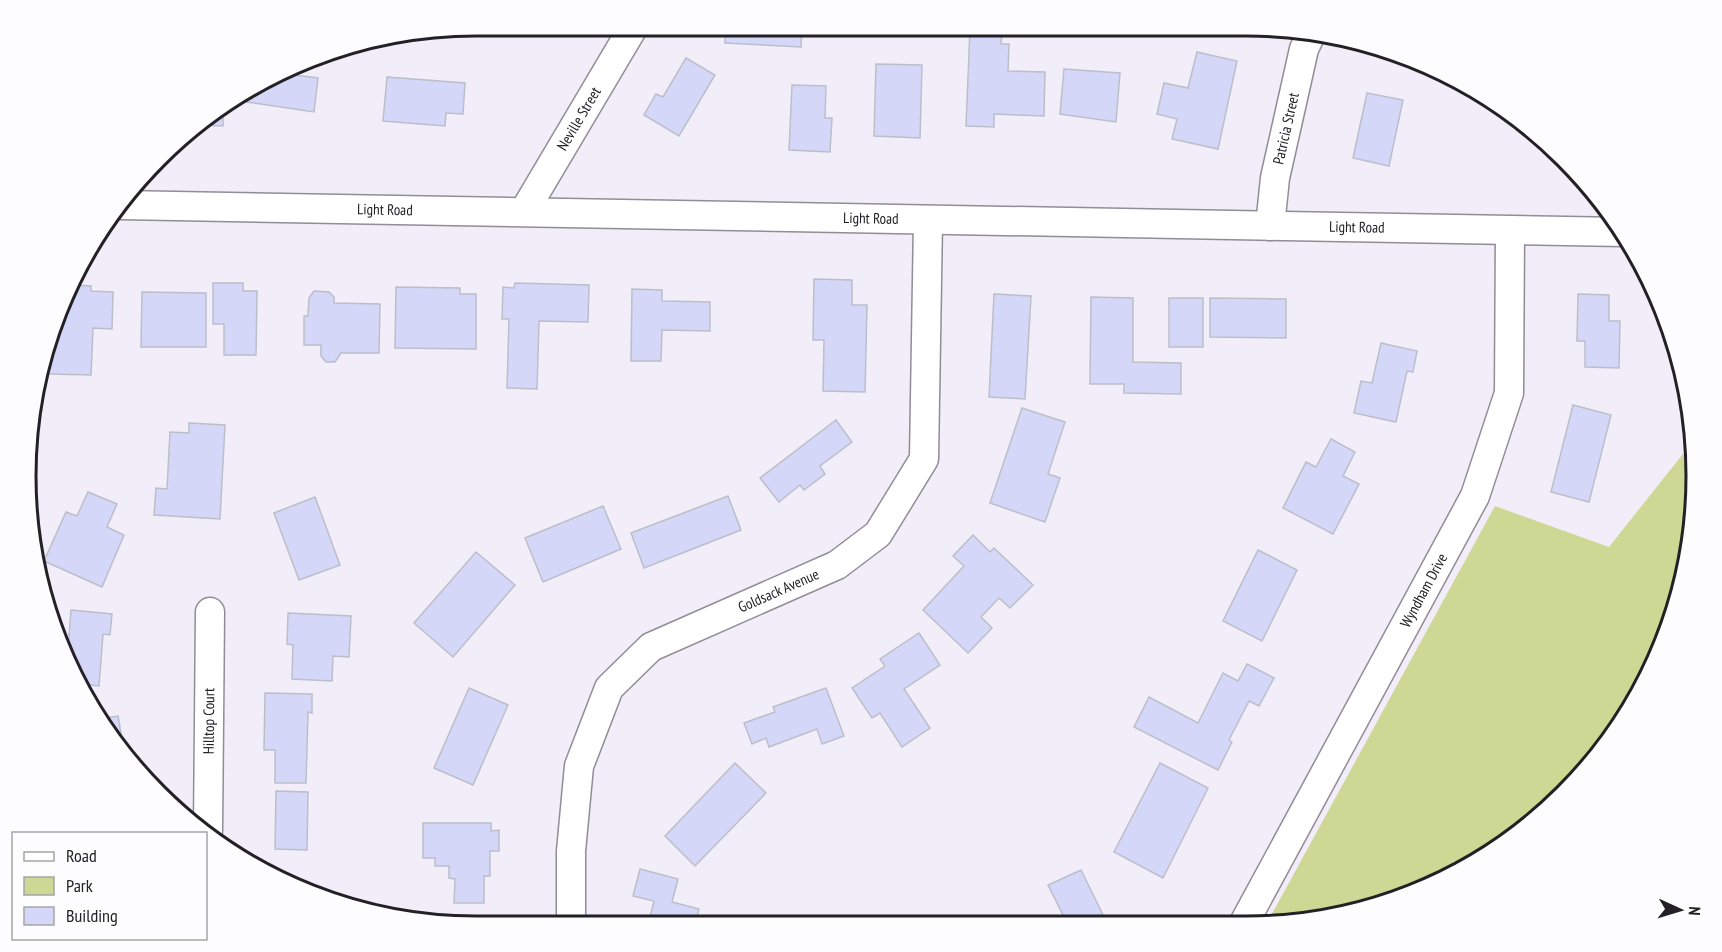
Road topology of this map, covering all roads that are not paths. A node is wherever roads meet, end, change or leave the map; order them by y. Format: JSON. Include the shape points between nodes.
{"nodes":[{"id":1,"x":628,"y":36,"type":"edge"},
{"id":2,"x":1308,"y":41,"type":"edge"},
{"id":3,"x":129,"y":205,"type":"edge"},
{"id":4,"x":525,"y":210,"type":"junction"},
{"id":5,"x":928,"y":221,"type":"junction"},
{"id":6,"x":1270,"y":226,"type":"junction"},
{"id":7,"x":1510,"y":231,"type":"junction"},
{"id":8,"x":1612,"y":232,"type":"edge"},
{"id":9,"x":210,"y":612,"type":"dead end"},
{"id":10,"x":208,"y":825,"type":"edge"},
{"id":11,"x":571,"y":916,"type":"edge"},
{"id":12,"x":1248,"y":916,"type":"edge"}],
"edges":[{"from":1,"to":4,"type":"street","name":"Neville Street"},
{"from":2,"to":6,"type":"street","name":"Patricia Street","via":[[1275,178]]},
{"from":3,"to":4,"type":"street","name":"Light Road"},
{"from":4,"to":5,"type":"street","name":"Light Road"},
{"from":5,"to":6,"type":"street","name":"Light Road"},
{"from":5,"to":11,"type":"street","name":"Goldsack Avenue","via":[[924,459],[878,534],[837,565],[651,648],[609,688],[579,766],[571,851]]},
{"from":6,"to":7,"type":"street","name":"Light Road"},
{"from":7,"to":8,"type":"street","name":"Light Road"},
{"from":7,"to":12,"type":"street","name":"Wyndham Drive","via":[[1509,393],[1475,496]]},
{"from":9,"to":10,"type":"street","name":"Hilltop Court"}]}
